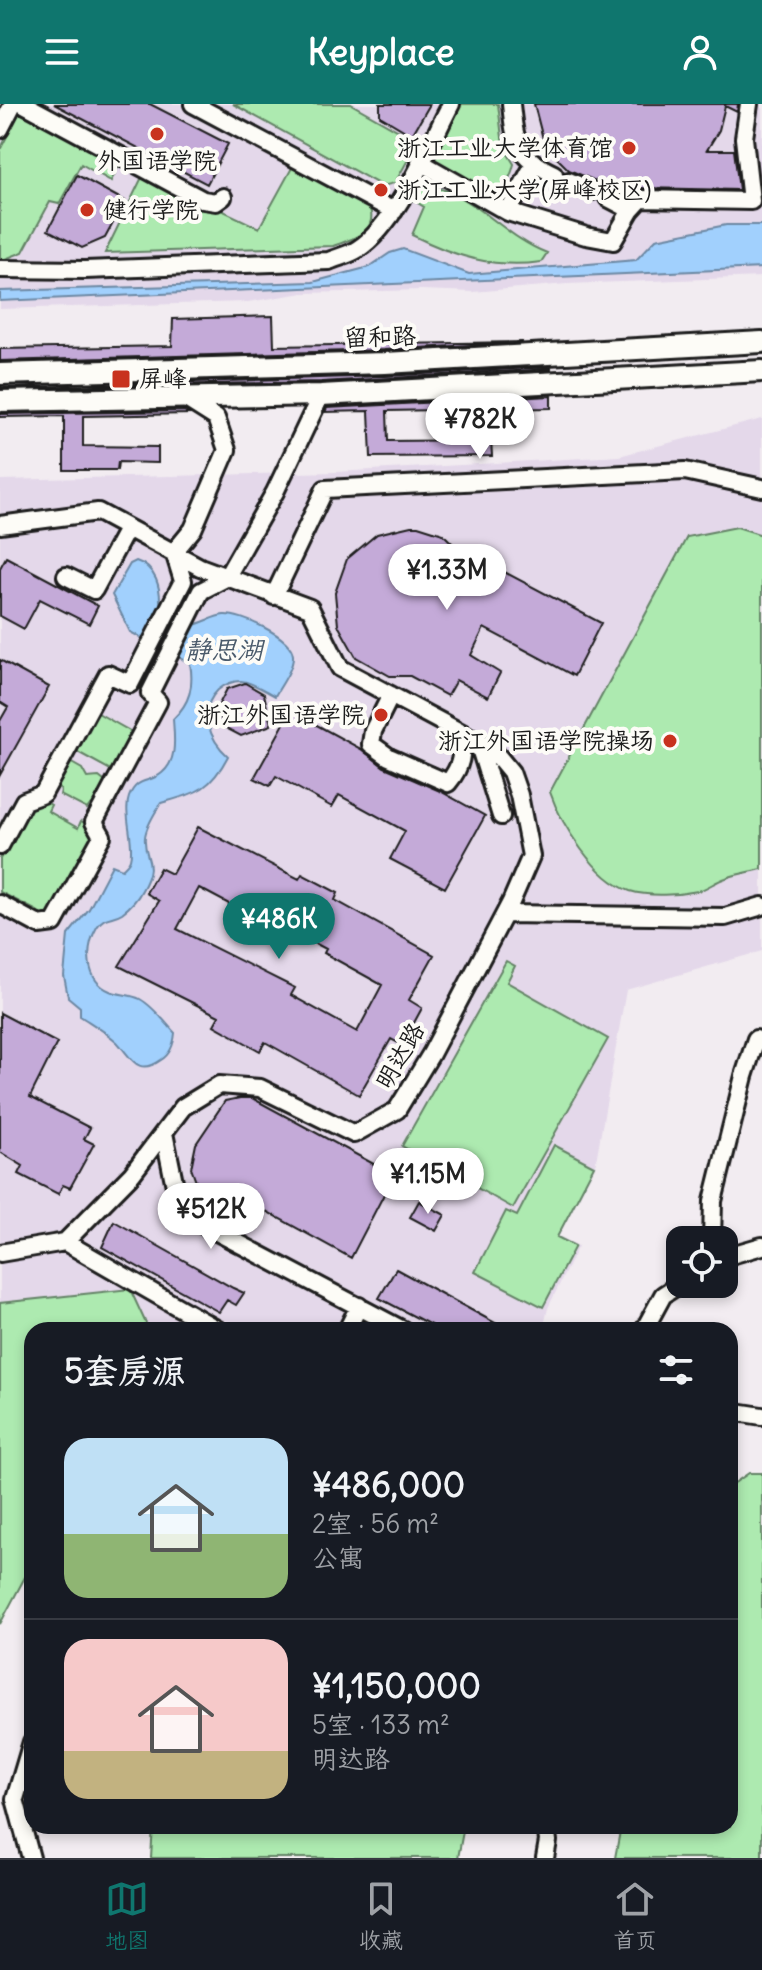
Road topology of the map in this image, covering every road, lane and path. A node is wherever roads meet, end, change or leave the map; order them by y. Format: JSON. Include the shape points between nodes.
{"nodes":[{"id":1,"x":13,"y":104,"type":"edge"},
{"id":2,"x":24,"y":104,"type":"edge"},
{"id":3,"x":193,"y":104,"type":"edge"},
{"id":4,"x":451,"y":104,"type":"edge"},
{"id":5,"x":511,"y":104,"type":"edge"},
{"id":6,"x":749,"y":104,"type":"edge"},
{"id":7,"x":0,"y":129,"type":"edge"},
{"id":8,"x":420,"y":162,"type":"junction"},
{"id":9,"x":534,"y":164,"type":"junction"},
{"id":10,"x":223,"y":197,"type":"dead end"},
{"id":11,"x":756,"y":201,"type":"edge"},
{"id":12,"x":631,"y":210,"type":"junction"},
{"id":13,"x":394,"y":211,"type":"junction"},
{"id":14,"x":508,"y":212,"type":"junction"},
{"id":15,"x":0,"y":269,"type":"edge"},
{"id":16,"x":762,"y":342,"type":"edge"},
{"id":17,"x":762,"y":371,"type":"edge"},
{"id":18,"x":0,"y":374,"type":"edge"},
{"id":19,"x":321,"y":395,"type":"junction"},
{"id":20,"x":186,"y":399,"type":"junction"},
{"id":21,"x":0,"y":401,"type":"edge"},
{"id":22,"x":762,"y":488,"type":"edge"},
{"id":23,"x":0,"y":525,"type":"edge"},
{"id":24,"x":127,"y":529,"type":"junction"},
{"id":25,"x":174,"y":552,"type":"junction"},
{"id":26,"x":66,"y":576,"type":"dead end"},
{"id":27,"x":226,"y":578,"type":"junction"},
{"id":28,"x":274,"y":596,"type":"junction"},
{"id":29,"x":391,"y":695,"type":"junction"},
{"id":30,"x":460,"y":733,"type":"junction"},
{"id":31,"x":478,"y":742,"type":"junction"},
{"id":32,"x":501,"y":816,"type":"dead end"},
{"id":33,"x":0,"y":846,"type":"edge"},
{"id":34,"x":0,"y":904,"type":"edge"},
{"id":35,"x":762,"y":906,"type":"edge"},
{"id":36,"x":505,"y":914,"type":"junction"},
{"id":37,"x":756,"y":1039,"type":"dead end"},
{"id":38,"x":164,"y":1133,"type":"junction"},
{"id":39,"x":712,"y":1226,"type":"edge"},
{"id":40,"x":65,"y":1242,"type":"junction"},
{"id":41,"x":762,"y":1246,"type":"edge"},
{"id":42,"x":0,"y":1253,"type":"edge"},
{"id":43,"x":738,"y":1253,"type":"edge"},
{"id":44,"x":666,"y":1293,"type":"edge"},
{"id":45,"x":359,"y":1306,"type":"junction"},
{"id":46,"x":204,"y":1322,"type":"edge"},
{"id":47,"x":351,"y":1322,"type":"edge"},
{"id":48,"x":388,"y":1322,"type":"edge"},
{"id":49,"x":648,"y":1322,"type":"edge"},
{"id":50,"x":738,"y":1412,"type":"edge"},
{"id":51,"x":762,"y":1416,"type":"edge"},
{"id":52,"x":24,"y":1769,"type":"edge"},
{"id":53,"x":24,"y":1832,"type":"edge"},
{"id":54,"x":24,"y":1834,"type":"edge"},
{"id":55,"x":547,"y":1834,"type":"edge"},
{"id":56,"x":31,"y":1858,"type":"edge"},
{"id":57,"x":545,"y":1858,"type":"edge"}],
"edges":[{"from":1,"to":7,"type":"street"},
{"from":2,"to":10,"type":"street","via":[[203,200]]},
{"from":3,"to":13,"type":"street","via":[[250,141]]},
{"from":4,"to":8,"type":"street"},
{"from":5,"to":9,"type":"street","via":[[521,153]]},
{"from":6,"to":11,"type":"street","via":[[744,138]]},
{"from":8,"to":13,"type":"street"},
{"from":8,"to":14,"type":"street"},
{"from":9,"to":12,"type":"street"},
{"from":9,"to":14,"type":"street"},
{"from":11,"to":12,"type":"street","via":[[641,199]]},
{"from":12,"to":14,"type":"street","via":[[613,241]]},
{"from":13,"to":15,"type":"street","via":[[356,251],[329,261]]},
{"from":16,"to":18,"type":"main road","name":"留和路","via":[[385,363]]},
{"from":17,"to":19,"type":"main road"},
{"from":19,"to":20,"type":"main road"},
{"from":19,"to":27,"type":"street"},
{"from":20,"to":21,"type":"main road"},
{"from":20,"to":25,"type":"street","via":[[216,418],[227,450],[193,529]]},
{"from":22,"to":28,"type":"street","via":[[685,471],[325,489]]},
{"from":23,"to":24,"type":"street","via":[[98,512]]},
{"from":24,"to":25,"type":"street"},
{"from":24,"to":26,"type":"street","via":[[94,590]]},
{"from":25,"to":27,"type":"street"},
{"from":25,"to":33,"type":"street","via":[[183,581],[130,684],[108,674],[43,794],[24,801]]},
{"from":27,"to":28,"type":"street"},
{"from":27,"to":34,"type":"street","via":[[201,591],[150,693],[158,702],[94,822],[102,836],[54,923],[39,925]]},
{"from":28,"to":29,"type":"street","via":[[310,608],[340,668]]},
{"from":29,"to":30,"type":"street"},
{"from":29,"to":30,"type":"street","via":[[371,744],[389,757],[448,783],[463,755]]},
{"from":30,"to":31,"type":"street"},
{"from":31,"to":32,"type":"street"},
{"from":31,"to":36,"type":"street","via":[[492,749],[511,772],[531,856]]},
{"from":35,"to":36,"type":"street","via":[[725,917]]},
{"from":36,"to":38,"type":"street","name":"明达路","via":[[397,1110],[354,1134],[260,1088],[219,1085],[183,1107]]},
{"from":37,"to":39,"type":"street","via":[[713,1201]]},
{"from":38,"to":40,"type":"street","name":"明达路"},
{"from":38,"to":45,"type":"street","via":[[177,1196],[196,1221]]},
{"from":40,"to":42,"type":"street"},
{"from":40,"to":46,"type":"street"},
{"from":41,"to":43,"type":"street"},
{"from":44,"to":49,"type":"street"},
{"from":45,"to":47,"type":"street"},
{"from":45,"to":48,"type":"street"},
{"from":50,"to":51,"type":"street"},
{"from":52,"to":53,"type":"street","via":[[15,1799]]},
{"from":54,"to":56,"type":"street"},
{"from":55,"to":57,"type":"street"}]}
